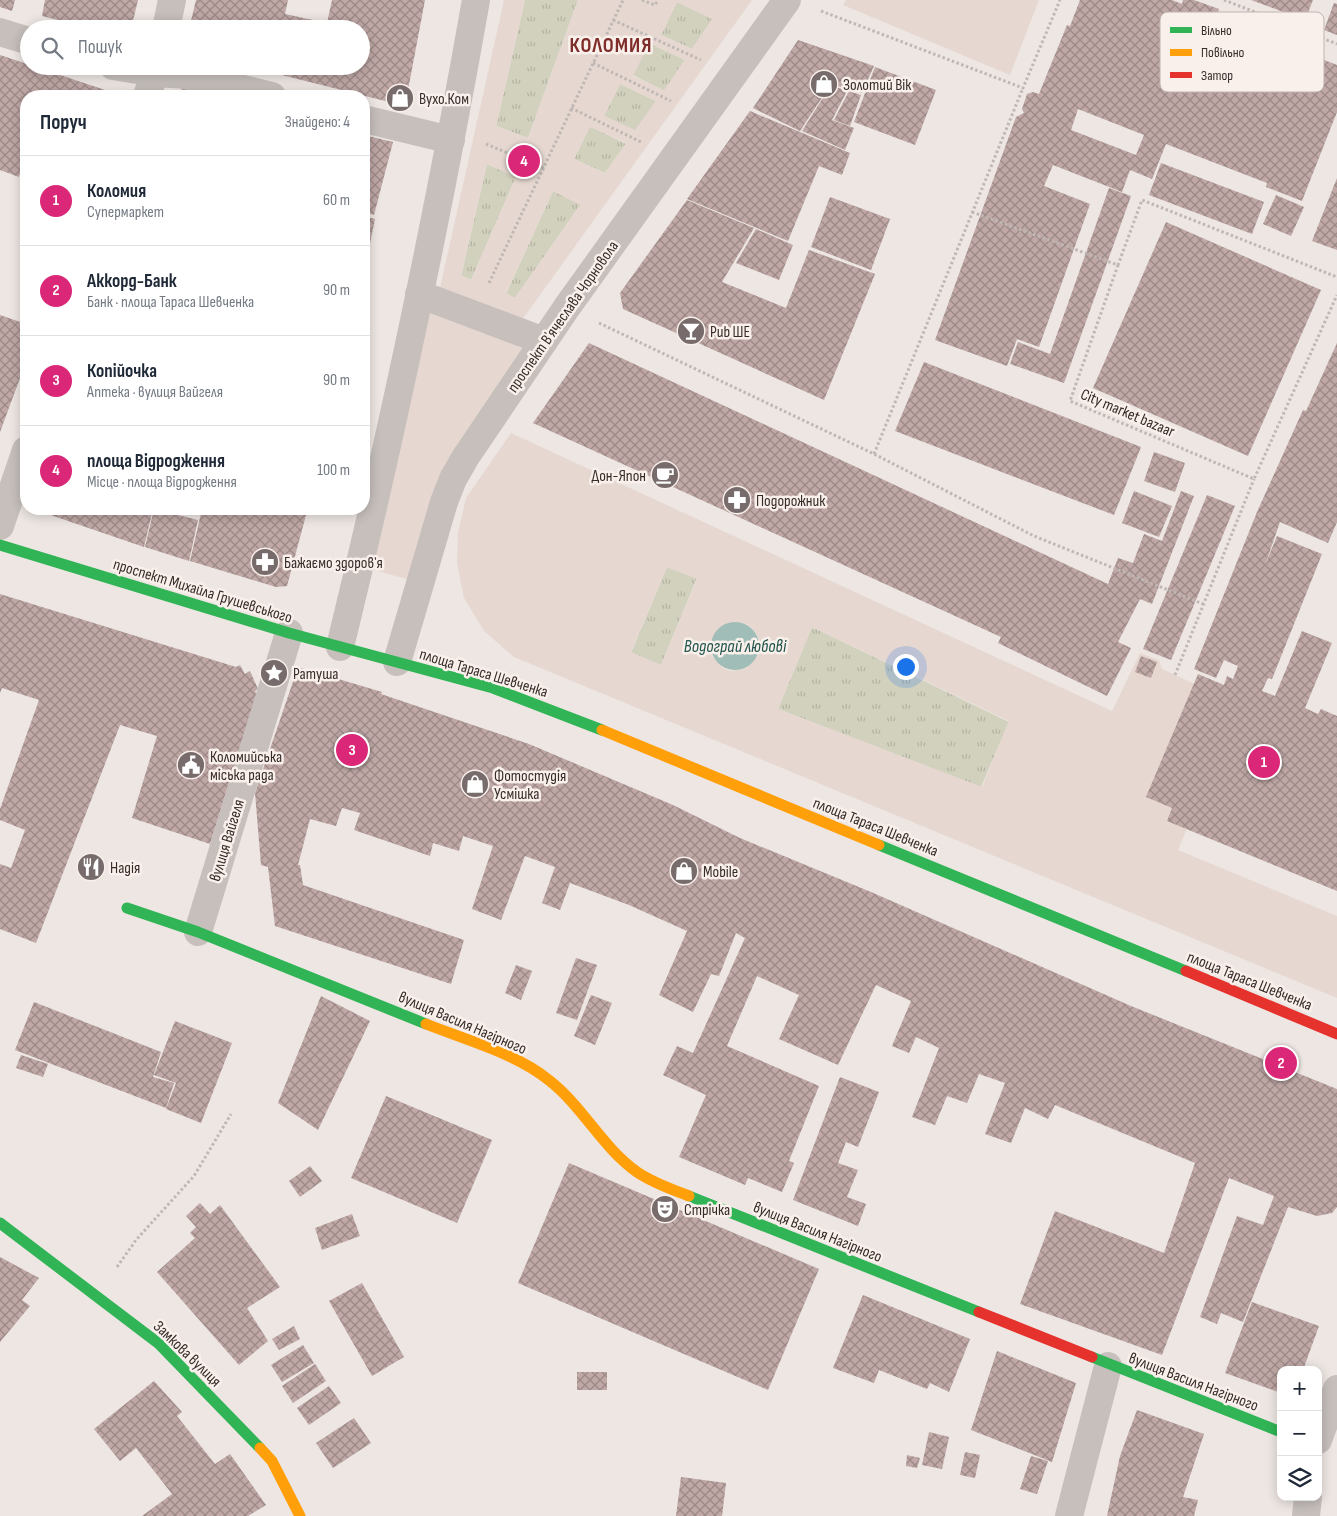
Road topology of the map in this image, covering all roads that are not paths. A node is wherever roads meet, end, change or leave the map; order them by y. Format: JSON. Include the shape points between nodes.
{"nodes":[{"id":1,"x":172,"y":0,"type":"edge"},
{"id":2,"x":476,"y":0,"type":"edge"},
{"id":3,"x":787,"y":0,"type":"edge"},
{"id":4,"x":168,"y":20,"type":"edge"},
{"id":5,"x":0,"y":32,"type":"edge"},
{"id":6,"x":20,"y":38,"type":"edge"},
{"id":7,"x":140,"y":75,"type":"edge"},
{"id":8,"x":153,"y":79,"type":"edge"},
{"id":9,"x":246,"y":90,"type":"edge"},
{"id":10,"x":370,"y":120,"type":"edge"},
{"id":11,"x":452,"y":135,"type":"junction"},
{"id":12,"x":419,"y":294,"type":"junction"},
{"id":13,"x":544,"y":341,"type":"junction"},
{"id":14,"x":20,"y":468,"type":"edge"},
{"id":15,"x":370,"y":513,"type":"edge"},
{"id":16,"x":370,"y":515,"type":"edge"},
{"id":17,"x":0,"y":526,"type":"edge"},
{"id":18,"x":0,"y":545,"type":"edge"},
{"id":19,"x":289,"y":634,"type":"junction"},
{"id":20,"x":340,"y":647,"type":"junction"},
{"id":21,"x":397,"y":662,"type":"junction"},
{"id":22,"x":127,"y":908,"type":"dead end"},
{"id":23,"x":198,"y":932,"type":"junction"},
{"id":24,"x":1337,"y":1034,"type":"edge"},
{"id":25,"x":0,"y":1223,"type":"edge"},
{"id":26,"x":1108,"y":1366,"type":"junction"},
{"id":27,"x":1337,"y":1389,"type":"edge"},
{"id":28,"x":1322,"y":1429,"type":"edge"},
{"id":29,"x":1277,"y":1430,"type":"edge"},
{"id":30,"x":1308,"y":1501,"type":"edge"},
{"id":31,"x":300,"y":1516,"type":"edge"},
{"id":32,"x":1069,"y":1516,"type":"edge"},
{"id":33,"x":1306,"y":1516,"type":"edge"}],
"edges":[{"from":1,"to":4,"type":"street"},
{"from":2,"to":11,"type":"street"},
{"from":3,"to":13,"type":"street","name":"проспект Вʼячеслава Чорновола"},
{"from":5,"to":6,"type":"street"},
{"from":7,"to":8,"type":"street"},
{"from":8,"to":9,"type":"street","via":[[187,76]]},
{"from":10,"to":11,"type":"street"},
{"from":11,"to":12,"type":"street"},
{"from":12,"to":13,"type":"street"},
{"from":12,"to":15,"type":"street"},
{"from":13,"to":21,"type":"street","name":"проспект Вʼячеслава Чорновола","via":[[453,479]]},
{"from":14,"to":17,"type":"street"},
{"from":16,"to":20,"type":"street"},
{"from":18,"to":19,"type":"main road","name":"проспект Михайла Грушевського"},
{"from":19,"to":20,"type":"main road","name":"проспект Михайла Грушевського"},
{"from":19,"to":23,"type":"street","name":"вулиця Вайгеля"},
{"from":20,"to":21,"type":"main road","name":"проспект Михайла Грушевського"},
{"from":21,"to":24,"type":"main road","name":"площа Тараса Шевченка","via":[[539,704]]},
{"from":22,"to":23,"type":"main road","name":"вулиця Василя Нагірного"},
{"from":23,"to":26,"type":"main road","name":"вулиця Василя Нагірного","via":[[502,1054],[534,1070],[554,1084],[630,1169],[650,1181]]},
{"from":25,"to":31,"type":"main road","name":"Замкова вулиця","via":[[158,1343],[272,1461]]},
{"from":26,"to":29,"type":"main road","name":"вулиця Василя Нагірного"},
{"from":26,"to":32,"type":"street"},
{"from":27,"to":28,"type":"street"},
{"from":30,"to":33,"type":"street"}]}
